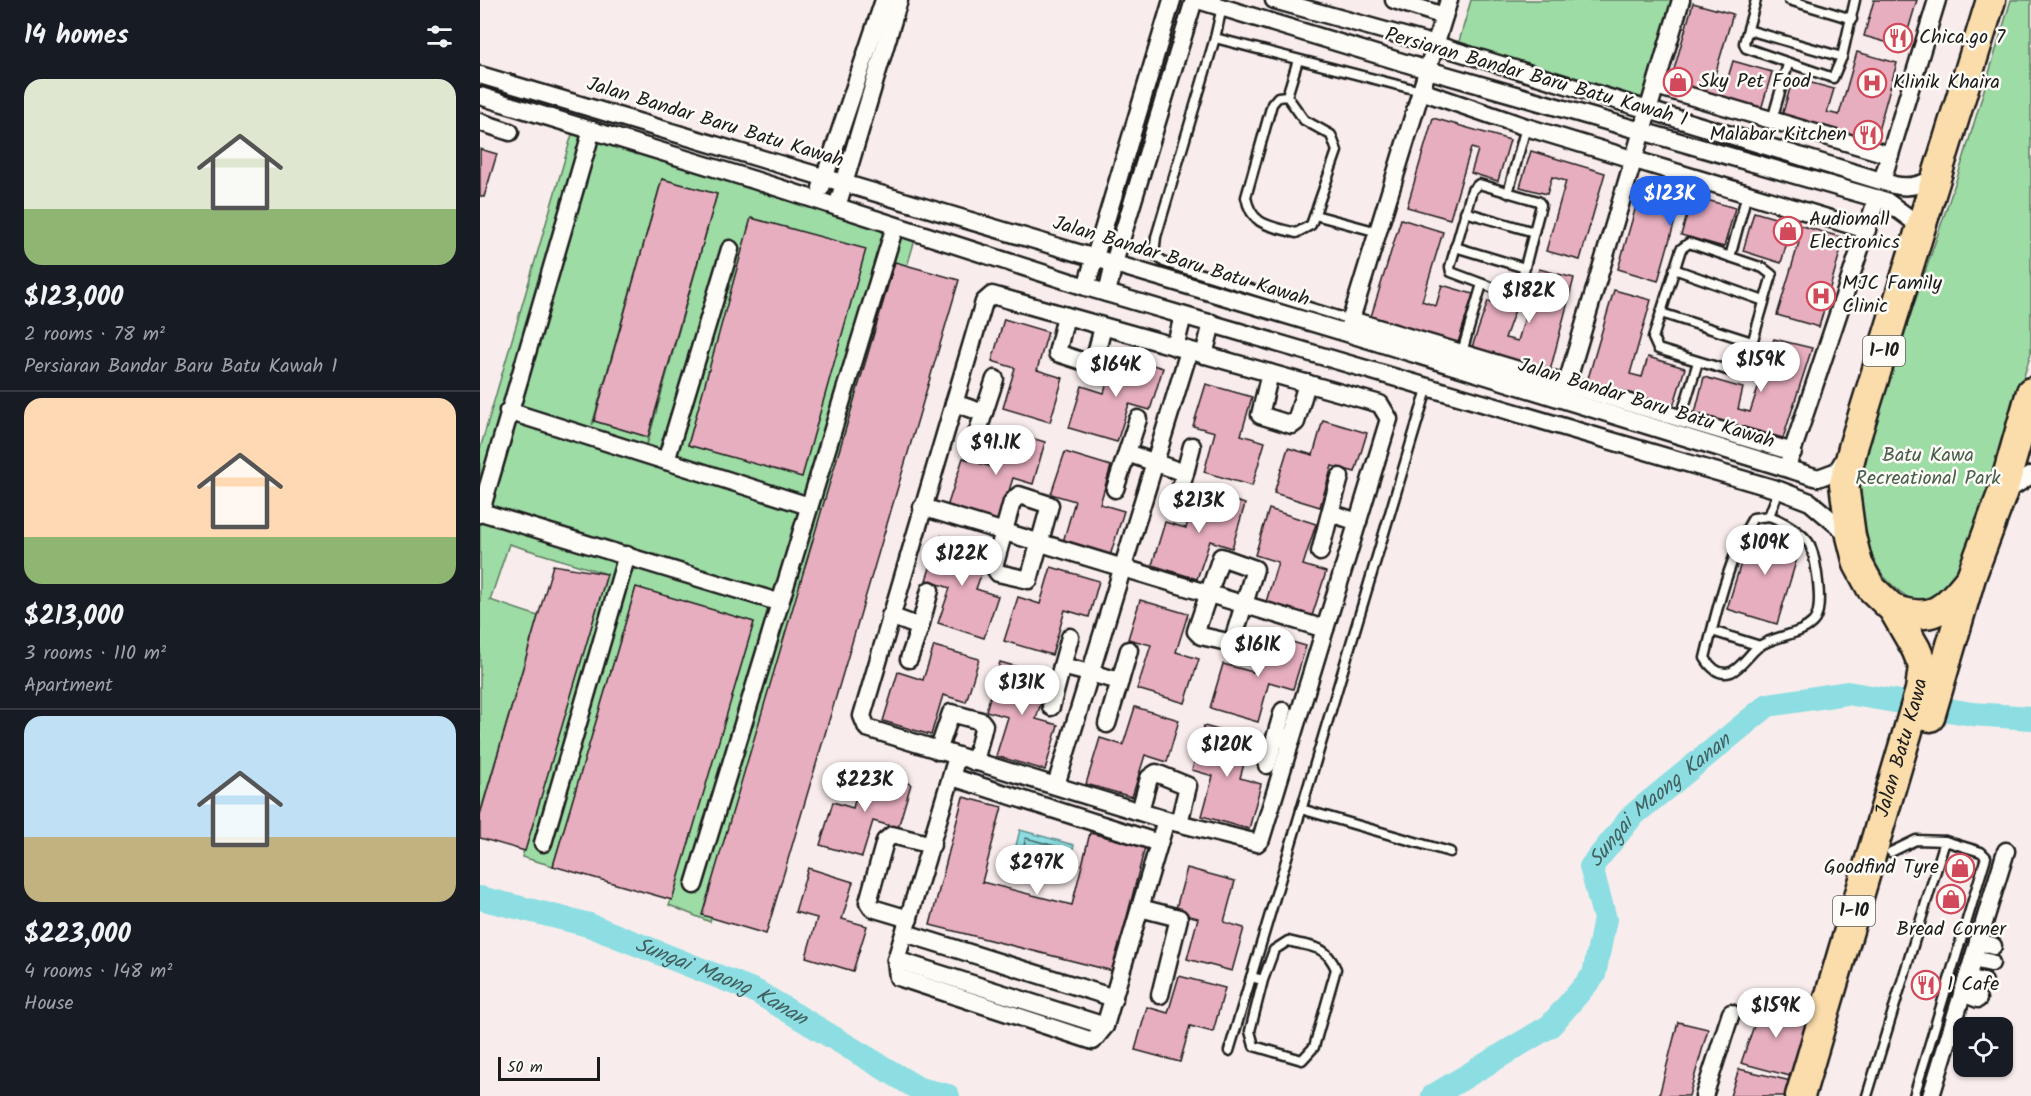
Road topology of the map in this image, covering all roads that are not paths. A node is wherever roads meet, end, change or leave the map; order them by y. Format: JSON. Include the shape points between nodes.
{"nodes":[{"id":1,"x":884,"y":0,"type":"edge"},
{"id":2,"x":899,"y":0,"type":"edge"},
{"id":3,"x":1172,"y":0,"type":"edge"},
{"id":4,"x":1194,"y":0,"type":"edge"},
{"id":5,"x":1198,"y":0,"type":"edge"},
{"id":6,"x":1274,"y":0,"type":"edge"},
{"id":7,"x":1394,"y":0,"type":"edge"},
{"id":8,"x":1682,"y":0,"type":"edge"},
{"id":9,"x":1756,"y":0,"type":"edge"},
{"id":10,"x":1789,"y":0,"type":"edge"},
{"id":11,"x":1855,"y":0,"type":"edge"},
{"id":12,"x":1937,"y":0,"type":"edge"},
{"id":13,"x":1991,"y":0,"type":"edge"},
{"id":14,"x":1222,"y":7,"type":"junction"},
{"id":15,"x":1447,"y":8,"type":"edge"},
{"id":16,"x":1852,"y":19,"type":"junction"},
{"id":17,"x":1748,"y":30,"type":"junction"},
{"id":18,"x":1215,"y":38,"type":"junction"},
{"id":19,"x":1436,"y":45,"type":"junction"},
{"id":20,"x":1842,"y":57,"type":"junction"},
{"id":21,"x":1298,"y":60,"type":"junction"},
{"id":22,"x":1788,"y":64,"type":"junction"},
{"id":23,"x":1428,"y":70,"type":"junction"},
{"id":24,"x":480,"y":75,"type":"edge"},
{"id":25,"x":1656,"y":86,"type":"junction"},
{"id":26,"x":1421,"y":92,"type":"junction"},
{"id":27,"x":480,"y":96,"type":"edge"},
{"id":28,"x":554,"y":96,"type":"junction"},
{"id":29,"x":1287,"y":96,"type":"junction"},
{"id":30,"x":1648,"y":111,"type":"junction"},
{"id":31,"x":548,"y":116,"type":"junction"},
{"id":32,"x":1772,"y":120,"type":"junction"},
{"id":33,"x":480,"y":122,"type":"edge"},
{"id":34,"x":1526,"y":127,"type":"junction"},
{"id":35,"x":592,"y":130,"type":"junction"},
{"id":36,"x":1643,"y":130,"type":"junction"},
{"id":37,"x":510,"y":132,"type":"dead end"},
{"id":38,"x":1890,"y":155,"type":"junction"},
{"id":39,"x":1634,"y":160,"type":"junction"},
{"id":40,"x":1939,"y":176,"type":"junction"},
{"id":41,"x":824,"y":178,"type":"junction"},
{"id":42,"x":1882,"y":181,"type":"junction"},
{"id":43,"x":843,"y":184,"type":"junction"},
{"id":44,"x":1508,"y":193,"type":"junction"},
{"id":45,"x":1748,"y":194,"type":"junction"},
{"id":46,"x":1877,"y":198,"type":"junction"},
{"id":47,"x":817,"y":200,"type":"junction"},
{"id":48,"x":837,"y":207,"type":"junction"},
{"id":49,"x":1466,"y":212,"type":"junction"},
{"id":50,"x":1316,"y":215,"type":"junction"},
{"id":51,"x":895,"y":226,"type":"junction"},
{"id":52,"x":1867,"y":230,"type":"junction"},
{"id":53,"x":1378,"y":232,"type":"junction"},
{"id":54,"x":1534,"y":232,"type":"junction"},
{"id":55,"x":1920,"y":233,"type":"junction"},
{"id":56,"x":1455,"y":247,"type":"junction"},
{"id":57,"x":730,"y":249,"type":"dead end"},
{"id":58,"x":1730,"y":257,"type":"junction"},
{"id":59,"x":1094,"y":258,"type":"junction"},
{"id":60,"x":1114,"y":263,"type":"junction"},
{"id":61,"x":1525,"y":268,"type":"junction"},
{"id":62,"x":1674,"y":269,"type":"junction"},
{"id":63,"x":1482,"y":284,"type":"junction"},
{"id":64,"x":1086,"y":287,"type":"junction"},
{"id":65,"x":1107,"y":293,"type":"junction"},
{"id":66,"x":1764,"y":301,"type":"junction"},
{"id":67,"x":1661,"y":313,"type":"junction"},
{"id":68,"x":1065,"y":316,"type":"junction"},
{"id":69,"x":1183,"y":316,"type":"junction"},
{"id":70,"x":1212,"y":323,"type":"junction"},
{"id":71,"x":1103,"y":327,"type":"junction"},
{"id":72,"x":1349,"y":327,"type":"junction"},
{"id":73,"x":1752,"y":342,"type":"junction"},
{"id":74,"x":1189,"y":351,"type":"junction"},
{"id":75,"x":1462,"y":352,"type":"junction"},
{"id":76,"x":1436,"y":361,"type":"junction"},
{"id":77,"x":1698,"y":362,"type":"junction"},
{"id":78,"x":1270,"y":374,"type":"junction"},
{"id":79,"x":995,"y":380,"type":"dead end"},
{"id":80,"x":1567,"y":383,"type":"junction"},
{"id":81,"x":1307,"y":384,"type":"junction"},
{"id":82,"x":1428,"y":386,"type":"junction"},
{"id":83,"x":1562,"y":400,"type":"junction"},
{"id":84,"x":2030,"y":400,"type":"edge"},
{"id":85,"x":954,"y":403,"type":"junction"},
{"id":86,"x":508,"y":411,"type":"junction"},
{"id":87,"x":984,"y":413,"type":"junction"},
{"id":88,"x":1681,"y":417,"type":"junction"},
{"id":89,"x":1138,"y":419,"type":"dead end"},
{"id":90,"x":1854,"y":444,"type":"junction"},
{"id":91,"x":1192,"y":446,"type":"dead end"},
{"id":92,"x":972,"y":449,"type":"dead end"},
{"id":93,"x":1793,"y":452,"type":"junction"},
{"id":94,"x":1127,"y":453,"type":"junction"},
{"id":95,"x":666,"y":461,"type":"junction"},
{"id":96,"x":1155,"y":463,"type":"junction"},
{"id":97,"x":1787,"y":469,"type":"junction"},
{"id":98,"x":1185,"y":473,"type":"junction"},
{"id":99,"x":2031,"y":475,"type":"edge"},
{"id":100,"x":1340,"y":477,"type":"dead end"},
{"id":101,"x":1115,"y":489,"type":"dead end"},
{"id":102,"x":1779,"y":490,"type":"junction"},
{"id":103,"x":2002,"y":494,"type":"junction"},
{"id":104,"x":1176,"y":505,"type":"dead end"},
{"id":105,"x":809,"y":506,"type":"junction"},
{"id":106,"x":922,"y":507,"type":"junction"},
{"id":107,"x":480,"y":513,"type":"edge"},
{"id":108,"x":1330,"y":513,"type":"junction"},
{"id":109,"x":1769,"y":516,"type":"junction"},
{"id":110,"x":1358,"y":522,"type":"junction"},
{"id":111,"x":1004,"y":531,"type":"junction"},
{"id":112,"x":1851,"y":536,"type":"junction"},
{"id":113,"x":1040,"y":542,"type":"junction"},
{"id":114,"x":1320,"y":552,"type":"dead end"},
{"id":115,"x":627,"y":555,"type":"junction"},
{"id":116,"x":1124,"y":568,"type":"junction"},
{"id":117,"x":1971,"y":577,"type":"junction"},
{"id":118,"x":930,"y":590,"type":"dead end"},
{"id":119,"x":1208,"y":593,"type":"junction"},
{"id":120,"x":778,"y":602,"type":"junction"},
{"id":121,"x":1246,"y":605,"type":"junction"},
{"id":122,"x":1893,"y":609,"type":"junction"},
{"id":123,"x":891,"y":616,"type":"junction"},
{"id":124,"x":920,"y":627,"type":"junction"},
{"id":125,"x":1325,"y":629,"type":"junction"},
{"id":126,"x":1712,"y":631,"type":"junction"},
{"id":127,"x":1070,"y":637,"type":"dead end"},
{"id":128,"x":1760,"y":646,"type":"junction"},
{"id":129,"x":1129,"y":650,"type":"dead end"},
{"id":130,"x":909,"y":659,"type":"dead end"},
{"id":131,"x":1062,"y":666,"type":"junction"},
{"id":132,"x":1091,"y":673,"type":"junction"},
{"id":133,"x":1120,"y":681,"type":"junction"},
{"id":134,"x":1929,"y":691,"type":"junction"},
{"id":135,"x":1051,"y":707,"type":"dead end"},
{"id":136,"x":1283,"y":711,"type":"dead end"},
{"id":137,"x":1107,"y":724,"type":"dead end"},
{"id":138,"x":1918,"y":727,"type":"junction"},
{"id":139,"x":1283,"y":738,"type":"junction"},
{"id":140,"x":938,"y":751,"type":"junction"},
{"id":141,"x":957,"y":757,"type":"junction"},
{"id":142,"x":975,"y":762,"type":"junction"},
{"id":143,"x":1267,"y":765,"type":"dead end"},
{"id":144,"x":952,"y":777,"type":"junction"},
{"id":145,"x":1056,"y":785,"type":"junction"},
{"id":146,"x":1301,"y":809,"type":"junction"},
{"id":147,"x":1140,"y":812,"type":"junction"},
{"id":148,"x":1172,"y":822,"type":"junction"},
{"id":149,"x":1945,"y":841,"type":"junction"},
{"id":150,"x":543,"y":843,"type":"dead end"},
{"id":151,"x":1159,"y":843,"type":"junction"},
{"id":152,"x":932,"y":844,"type":"junction"},
{"id":153,"x":2006,"y":851,"type":"dead end"},
{"id":154,"x":1450,"y":852,"type":"dead end"},
{"id":155,"x":1891,"y":852,"type":"junction"},
{"id":156,"x":694,"y":885,"type":"dead end"},
{"id":157,"x":1140,"y":908,"type":"junction"},
{"id":158,"x":907,"y":926,"type":"junction"},
{"id":159,"x":1973,"y":959,"type":"junction"},
{"id":160,"x":1990,"y":963,"type":"dead end"},
{"id":161,"x":1251,"y":977,"type":"junction"},
{"id":162,"x":1263,"y":980,"type":"junction"},
{"id":163,"x":1160,"y":995,"type":"dead end"},
{"id":164,"x":1114,"y":998,"type":"junction"},
{"id":165,"x":1731,"y":1012,"type":"dead end"},
{"id":166,"x":1229,"y":1052,"type":"dead end"},
{"id":167,"x":1704,"y":1096,"type":"edge"},
{"id":168,"x":1800,"y":1096,"type":"edge"},
{"id":169,"x":1818,"y":1096,"type":"edge"},
{"id":170,"x":1867,"y":1096,"type":"edge"},
{"id":171,"x":1914,"y":1096,"type":"edge"},
{"id":172,"x":1931,"y":1096,"type":"edge"}],
"edges":[{"from":1,"to":41,"type":"street"},
{"from":2,"to":43,"type":"street"},
{"from":3,"to":59,"type":"street"},
{"from":4,"to":60,"type":"street"},
{"from":5,"to":14,"type":"street","name":"Persiaran Bandar Baru Batu Kawah 1"},
{"from":6,"to":19,"type":"street","name":"Persiaran Bandar Baru Batu Kawah 1"},
{"from":7,"to":15,"type":"street"},
{"from":8,"to":25,"type":"street"},
{"from":9,"to":17,"type":"lane"},
{"from":10,"to":16,"type":"lane"},
{"from":11,"to":16,"type":"lane"},
{"from":12,"to":38,"type":"street"},
{"from":13,"to":40,"type":"highway","name":"Jalan Batu Kawa","number":"1-10"},
{"from":14,"to":18,"type":"lane"},
{"from":14,"to":23,"type":"street","name":"Persiaran Bandar Baru Batu Kawah 1"},
{"from":15,"to":19,"type":"street"},
{"from":16,"to":20,"type":"lane"},
{"from":17,"to":20,"type":"lane"},
{"from":17,"to":22,"type":"lane","via":[[1744,44],[1749,51]]},
{"from":18,"to":21,"type":"lane"},
{"from":18,"to":72,"type":"lane","via":[[1154,254],[1164,262]]},
{"from":19,"to":23,"type":"street"},
{"from":19,"to":30,"type":"street","name":"Persiaran Bandar Baru Batu Kawah 1"},
{"from":20,"to":22,"type":"lane","via":[[1833,78]]},
{"from":21,"to":26,"type":"lane"},
{"from":21,"to":29,"type":"lane"},
{"from":22,"to":32,"type":"lane"},
{"from":23,"to":26,"type":"street"},
{"from":23,"to":36,"type":"street","name":"Persiaran Bandar Baru Batu Kawah 1"},
{"from":24,"to":28,"type":"street","name":"Jalan Bandar Baru Batu Kawah"},
{"from":25,"to":30,"type":"street"},
{"from":25,"to":32,"type":"street"},
{"from":26,"to":34,"type":"street"},
{"from":26,"to":53,"type":"street"},
{"from":27,"to":31,"type":"street"},
{"from":28,"to":31,"type":"street"},
{"from":28,"to":41,"type":"street","name":"Jalan Bandar Baru Batu Kawah"},
{"from":29,"to":50,"type":"lane","via":[[1304,120],[1331,135],[1336,143],[1337,151]]},
{"from":29,"to":50,"type":"lane","via":[[1278,97],[1272,104],[1246,197],[1248,210],[1257,221],[1296,233],[1311,225]]},
{"from":30,"to":36,"type":"street"},
{"from":30,"to":42,"type":"street","name":"Persiaran Bandar Baru Batu Kawah 1"},
{"from":31,"to":35,"type":"street"},
{"from":32,"to":38,"type":"street"},
{"from":33,"to":37,"type":"street"},
{"from":34,"to":39,"type":"street"},
{"from":34,"to":44,"type":"lane"},
{"from":35,"to":47,"type":"street"},
{"from":35,"to":86,"type":"street"},
{"from":36,"to":39,"type":"street"},
{"from":36,"to":46,"type":"street","name":"Persiaran Bandar Baru Batu Kawah 1"},
{"from":38,"to":42,"type":"street"},
{"from":39,"to":45,"type":"street"},
{"from":39,"to":80,"type":"street"},
{"from":40,"to":42,"type":"street","name":"Persiaran Bandar Baru Batu Kawah 1","via":[[1907,188]]},
{"from":40,"to":55,"type":"highway","name":"Jalan Batu Kawa","number":"1-10"},
{"from":41,"to":43,"type":"street","name":"Jalan Bandar Baru Batu Kawah"},
{"from":41,"to":47,"type":"street"},
{"from":43,"to":48,"type":"street"},
{"from":43,"to":59,"type":"street","name":"Jalan Bandar Baru Batu Kawah"},
{"from":44,"to":49,"type":"lane","via":[[1479,184],[1472,190]]},
{"from":44,"to":54,"type":"lane","via":[[1538,201],[1541,206]]},
{"from":45,"to":52,"type":"street"},
{"from":45,"to":58,"type":"lane"},
{"from":46,"to":52,"type":"street"},
{"from":46,"to":55,"type":"street","name":"Persiaran Bandar Baru Batu Kawah 1","via":[[1898,207]]},
{"from":47,"to":48,"type":"street"},
{"from":48,"to":51,"type":"street"},
{"from":49,"to":54,"type":"lane"},
{"from":49,"to":56,"type":"lane"},
{"from":50,"to":53,"type":"lane"},
{"from":51,"to":64,"type":"street"},
{"from":51,"to":105,"type":"street"},
{"from":52,"to":93,"type":"street"},
{"from":53,"to":72,"type":"street"},
{"from":54,"to":61,"type":"lane"},
{"from":55,"to":90,"type":"highway","name":"Jalan Batu Kawa","number":"1-10"},
{"from":56,"to":61,"type":"lane"},
{"from":56,"to":63,"type":"lane","via":[[1451,272]]},
{"from":57,"to":95,"type":"street"},
{"from":58,"to":62,"type":"lane","via":[[1689,243],[1681,249]]},
{"from":58,"to":66,"type":"lane","via":[[1769,271],[1772,275]]},
{"from":59,"to":60,"type":"street","name":"Jalan Bandar Baru Batu Kawah"},
{"from":59,"to":64,"type":"street"},
{"from":60,"to":65,"type":"street"},
{"from":60,"to":72,"type":"street","name":"Jalan Bandar Baru Batu Kawah"},
{"from":61,"to":63,"type":"lane","via":[[1519,290],[1512,295]]},
{"from":62,"to":66,"type":"lane"},
{"from":62,"to":67,"type":"lane"},
{"from":63,"to":75,"type":"lane"},
{"from":64,"to":65,"type":"street"},
{"from":65,"to":69,"type":"street"},
{"from":66,"to":73,"type":"lane"},
{"from":67,"to":73,"type":"lane"},
{"from":67,"to":77,"type":"lane","via":[[1654,344],[1658,349]]},
{"from":68,"to":71,"type":"street"},
{"from":68,"to":71,"type":"street","via":[[1057,353],[1088,363],[1094,362]]},
{"from":68,"to":85,"type":"street","via":[[992,296],[987,298]]},
{"from":69,"to":70,"type":"street"},
{"from":69,"to":74,"type":"street"},
{"from":70,"to":74,"type":"street"},
{"from":70,"to":82,"type":"street"},
{"from":71,"to":74,"type":"street"},
{"from":72,"to":75,"type":"street"},
{"from":72,"to":76,"type":"street","name":"Jalan Bandar Baru Batu Kawah"},
{"from":73,"to":77,"type":"lane","via":[[1740,374]]},
{"from":74,"to":78,"type":"street"},
{"from":74,"to":96,"type":"street"},
{"from":75,"to":80,"type":"street"},
{"from":76,"to":82,"type":"street"},
{"from":76,"to":83,"type":"street","name":"Jalan Bandar Baru Batu Kawah"},
{"from":77,"to":88,"type":"lane"},
{"from":78,"to":81,"type":"street"},
{"from":78,"to":81,"type":"street","via":[[1260,414],[1292,425]]},
{"from":79,"to":87,"type":"street"},
{"from":80,"to":83,"type":"street"},
{"from":80,"to":88,"type":"street"},
{"from":81,"to":110,"type":"street","via":[[1380,404],[1389,419]]},
{"from":82,"to":102,"type":"street"},
{"from":82,"to":146,"type":"lane"},
{"from":83,"to":97,"type":"street","name":"Jalan Bandar Baru Batu Kawah"},
{"from":84,"to":103,"type":"highway","name":"Jalan Batu Kawa","number":"1-10"},
{"from":85,"to":87,"type":"street"},
{"from":85,"to":106,"type":"street"},
{"from":86,"to":95,"type":"street"},
{"from":86,"to":107,"type":"street"},
{"from":87,"to":92,"type":"street"},
{"from":88,"to":93,"type":"street"},
{"from":89,"to":94,"type":"street"},
{"from":90,"to":97,"type":"street","name":"Jalan Bandar Baru Batu Kawah","via":[[1837,471],[1818,478]]},
{"from":90,"to":112,"type":"highway","name":"Jalan Batu Kawa","number":"1-10","via":[[1844,484]]},
{"from":91,"to":98,"type":"street"},
{"from":93,"to":97,"type":"street"},
{"from":94,"to":96,"type":"street"},
{"from":94,"to":101,"type":"street"},
{"from":95,"to":105,"type":"street"},
{"from":96,"to":98,"type":"street"},
{"from":96,"to":116,"type":"street"},
{"from":97,"to":102,"type":"street"},
{"from":98,"to":104,"type":"street"},
{"from":99,"to":103,"type":"street"},
{"from":100,"to":108,"type":"street"},
{"from":102,"to":109,"type":"lane"},
{"from":102,"to":112,"type":"street","via":[[1810,502]]},
{"from":103,"to":117,"type":"highway","name":"Jalan Batu Kawa","number":"1-10"},
{"from":105,"to":120,"type":"street"},
{"from":106,"to":111,"type":"street"},
{"from":106,"to":123,"type":"street"},
{"from":107,"to":115,"type":"street"},
{"from":108,"to":110,"type":"street"},
{"from":108,"to":114,"type":"street"},
{"from":109,"to":126,"type":"lane","via":[[1753,518],[1744,532]]},
{"from":109,"to":128,"type":"lane","via":[[1809,544],[1820,612],[1813,623]]},
{"from":110,"to":125,"type":"street"},
{"from":111,"to":113,"type":"street"},
{"from":111,"to":113,"type":"street","via":[[1015,497],[1047,502],[1050,505]]},
{"from":111,"to":113,"type":"street","via":[[994,567],[998,573],[1029,580]]},
{"from":112,"to":122,"type":"highway","name":"Jalan Batu Kawa","number":"1-10","via":[[1858,564],[1871,588]]},
{"from":113,"to":116,"type":"street"},
{"from":115,"to":120,"type":"street"},
{"from":115,"to":150,"type":"street"},
{"from":116,"to":119,"type":"street"},
{"from":116,"to":132,"type":"street"},
{"from":117,"to":122,"type":"highway","via":[[1944,607],[1928,615],[1911,616]]},
{"from":117,"to":134,"type":"highway","name":"Jalan Batu Kawa","number":"1-10"},
{"from":118,"to":124,"type":"street"},
{"from":119,"to":121,"type":"street"},
{"from":119,"to":121,"type":"street","via":[[1217,561],[1224,556],[1255,568]]},
{"from":119,"to":121,"type":"street","via":[[1196,631],[1201,636],[1232,643]]},
{"from":120,"to":156,"type":"street"},
{"from":121,"to":125,"type":"street"},
{"from":122,"to":134,"type":"highway","name":"Jalan Batu Kawa","number":"1-10","via":[[1923,666]]},
{"from":123,"to":124,"type":"street"},
{"from":123,"to":140,"type":"street","via":[[863,723],[867,728]]},
{"from":124,"to":130,"type":"street"},
{"from":125,"to":139,"type":"street"},
{"from":126,"to":128,"type":"lane"},
{"from":126,"to":128,"type":"lane","via":[[1705,658],[1719,672],[1732,671]]},
{"from":127,"to":131,"type":"street"},
{"from":129,"to":133,"type":"street"},
{"from":131,"to":132,"type":"street"},
{"from":131,"to":135,"type":"street"},
{"from":132,"to":133,"type":"street"},
{"from":132,"to":145,"type":"street"},
{"from":133,"to":137,"type":"street"},
{"from":134,"to":138,"type":"highway","name":"Jalan Batu Kawa","number":"1-10"},
{"from":136,"to":139,"type":"street"},
{"from":138,"to":155,"type":"highway","name":"Jalan Batu Kawa","number":"1-10"},
{"from":138,"to":168,"type":"highway","name":"Jalan Batu Kawa","number":"1-10"},
{"from":139,"to":143,"type":"street"},
{"from":139,"to":148,"type":"street","via":[[1257,843]]},
{"from":140,"to":141,"type":"street"},
{"from":140,"to":142,"type":"street","via":[[951,713],[981,721],[984,725]]},
{"from":141,"to":142,"type":"street"},
{"from":141,"to":144,"type":"street"},
{"from":142,"to":145,"type":"street"},
{"from":144,"to":151,"type":"street"},
{"from":144,"to":152,"type":"street"},
{"from":145,"to":147,"type":"street"},
{"from":146,"to":154,"type":"lane"},
{"from":146,"to":161,"type":"lane"},
{"from":147,"to":148,"type":"street"},
{"from":147,"to":148,"type":"street","via":[[1149,778],[1156,773],[1188,786]]},
{"from":148,"to":151,"type":"street"},
{"from":149,"to":155,"type":"lane","via":[[1916,840]]},
{"from":149,"to":170,"type":"lane"},
{"from":149,"to":171,"type":"lane","via":[[1986,857]]},
{"from":151,"to":157,"type":"street"},
{"from":152,"to":158,"type":"street"},
{"from":152,"to":158,"type":"street","via":[[892,835],[885,841],[868,902],[872,908]]},
{"from":153,"to":159,"type":"street","via":[[1986,944]]},
{"from":155,"to":169,"type":"highway","name":"Jalan Batu Kawa","number":"1-10"},
{"from":157,"to":163,"type":"street","via":[[1179,918]]},
{"from":157,"to":164,"type":"street"},
{"from":158,"to":164,"type":"street"},
{"from":158,"to":164,"type":"street","via":[[896,960],[1105,1026]]},
{"from":159,"to":160,"type":"street"},
{"from":159,"to":172,"type":"street","via":[[1973,988]]},
{"from":161,"to":162,"type":"lane"},
{"from":161,"to":166,"type":"lane"},
{"from":162,"to":162,"type":"lane","via":[[1274,950],[1288,941],[1326,952],[1331,959],[1335,969],[1314,1047],[1302,1059],[1254,1046],[1250,1031]]},
{"from":165,"to":167,"type":"street"}]}
